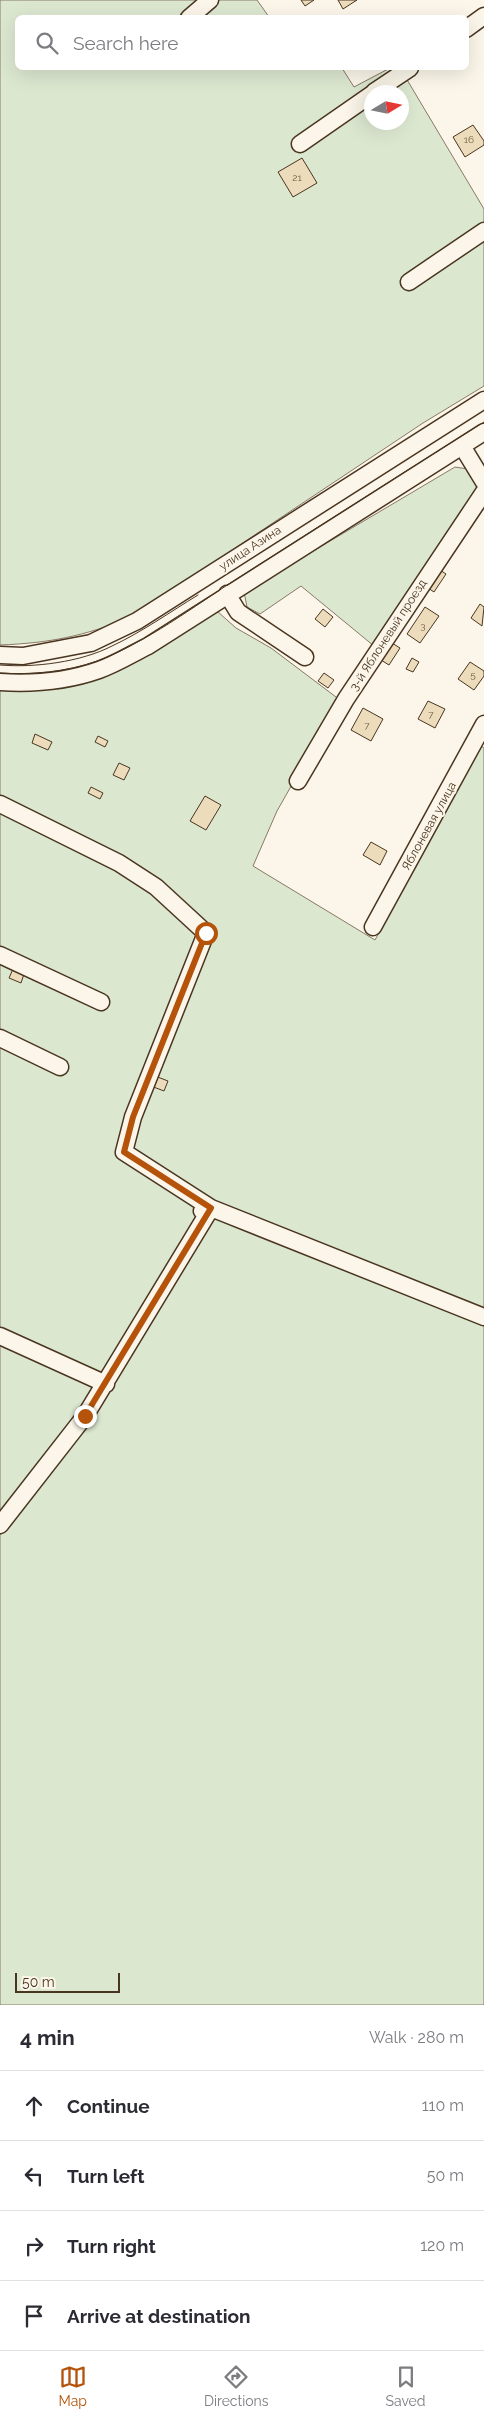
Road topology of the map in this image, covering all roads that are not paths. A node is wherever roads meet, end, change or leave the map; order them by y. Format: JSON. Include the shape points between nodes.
{"nodes":[{"id":1,"x":210,"y":0,"type":"edge"},
{"id":2,"x":192,"y":15,"type":"edge"},
{"id":3,"x":484,"y":16,"type":"edge"},
{"id":4,"x":469,"y":27,"type":"edge"},
{"id":5,"x":407,"y":70,"type":"edge"},
{"id":6,"x":385,"y":85,"type":"edge"},
{"id":7,"x":364,"y":99,"type":"edge"},
{"id":8,"x":300,"y":144,"type":"dead end"},
{"id":9,"x":484,"y":231,"type":"edge"},
{"id":10,"x":409,"y":282,"type":"dead end"},
{"id":11,"x":484,"y":400,"type":"edge"},
{"id":12,"x":484,"y":432,"type":"edge"},
{"id":13,"x":462,"y":446,"type":"junction"},
{"id":14,"x":484,"y":482,"type":"edge"},
{"id":15,"x":484,"y":492,"type":"edge"},
{"id":16,"x":227,"y":594,"type":"junction"},
{"id":17,"x":0,"y":655,"type":"edge"},
{"id":18,"x":305,"y":657,"type":"dead end"},
{"id":19,"x":0,"y":682,"type":"edge"},
{"id":20,"x":484,"y":724,"type":"edge"},
{"id":21,"x":298,"y":781,"type":"dead end"},
{"id":22,"x":0,"y":804,"type":"edge"},
{"id":23,"x":373,"y":927,"type":"dead end"},
{"id":24,"x":0,"y":955,"type":"edge"},
{"id":25,"x":101,"y":1002,"type":"dead end"},
{"id":26,"x":0,"y":1038,"type":"edge"},
{"id":27,"x":60,"y":1067,"type":"dead end"},
{"id":28,"x":206,"y":1210,"type":"junction"},
{"id":29,"x":484,"y":1316,"type":"edge"},
{"id":30,"x":0,"y":1336,"type":"edge"},
{"id":31,"x":106,"y":1384,"type":"junction"},
{"id":32,"x":0,"y":1525,"type":"edge"}],
"edges":[{"from":1,"to":2,"type":"street"},
{"from":3,"to":4,"type":"street"},
{"from":5,"to":6,"type":"street"},
{"from":7,"to":8,"type":"street"},
{"from":9,"to":10,"type":"street"},
{"from":11,"to":17,"type":"street","name":"улица Азина","via":[[136,621],[91,644],[23,656]]},
{"from":12,"to":13,"type":"street","name":"улица Азина"},
{"from":13,"to":14,"type":"street"},
{"from":13,"to":16,"type":"street","name":"улица Азина"},
{"from":15,"to":21,"type":"street","name":"3-й Яблоневый проезд","via":[[346,699]]},
{"from":16,"to":18,"type":"street","via":[[238,612]]},
{"from":16,"to":19,"type":"street","name":"улица Азина","via":[[148,646],[100,670],[52,680]]},
{"from":20,"to":23,"type":"street","name":"Яблоневая улица"},
{"from":22,"to":28,"type":"street","via":[[119,862],[156,887],[206,933],[133,1117],[124,1152]]},
{"from":24,"to":25,"type":"street"},
{"from":26,"to":27,"type":"street"},
{"from":28,"to":29,"type":"street"},
{"from":28,"to":31,"type":"street"},
{"from":30,"to":31,"type":"street"},
{"from":31,"to":32,"type":"street"}]}
